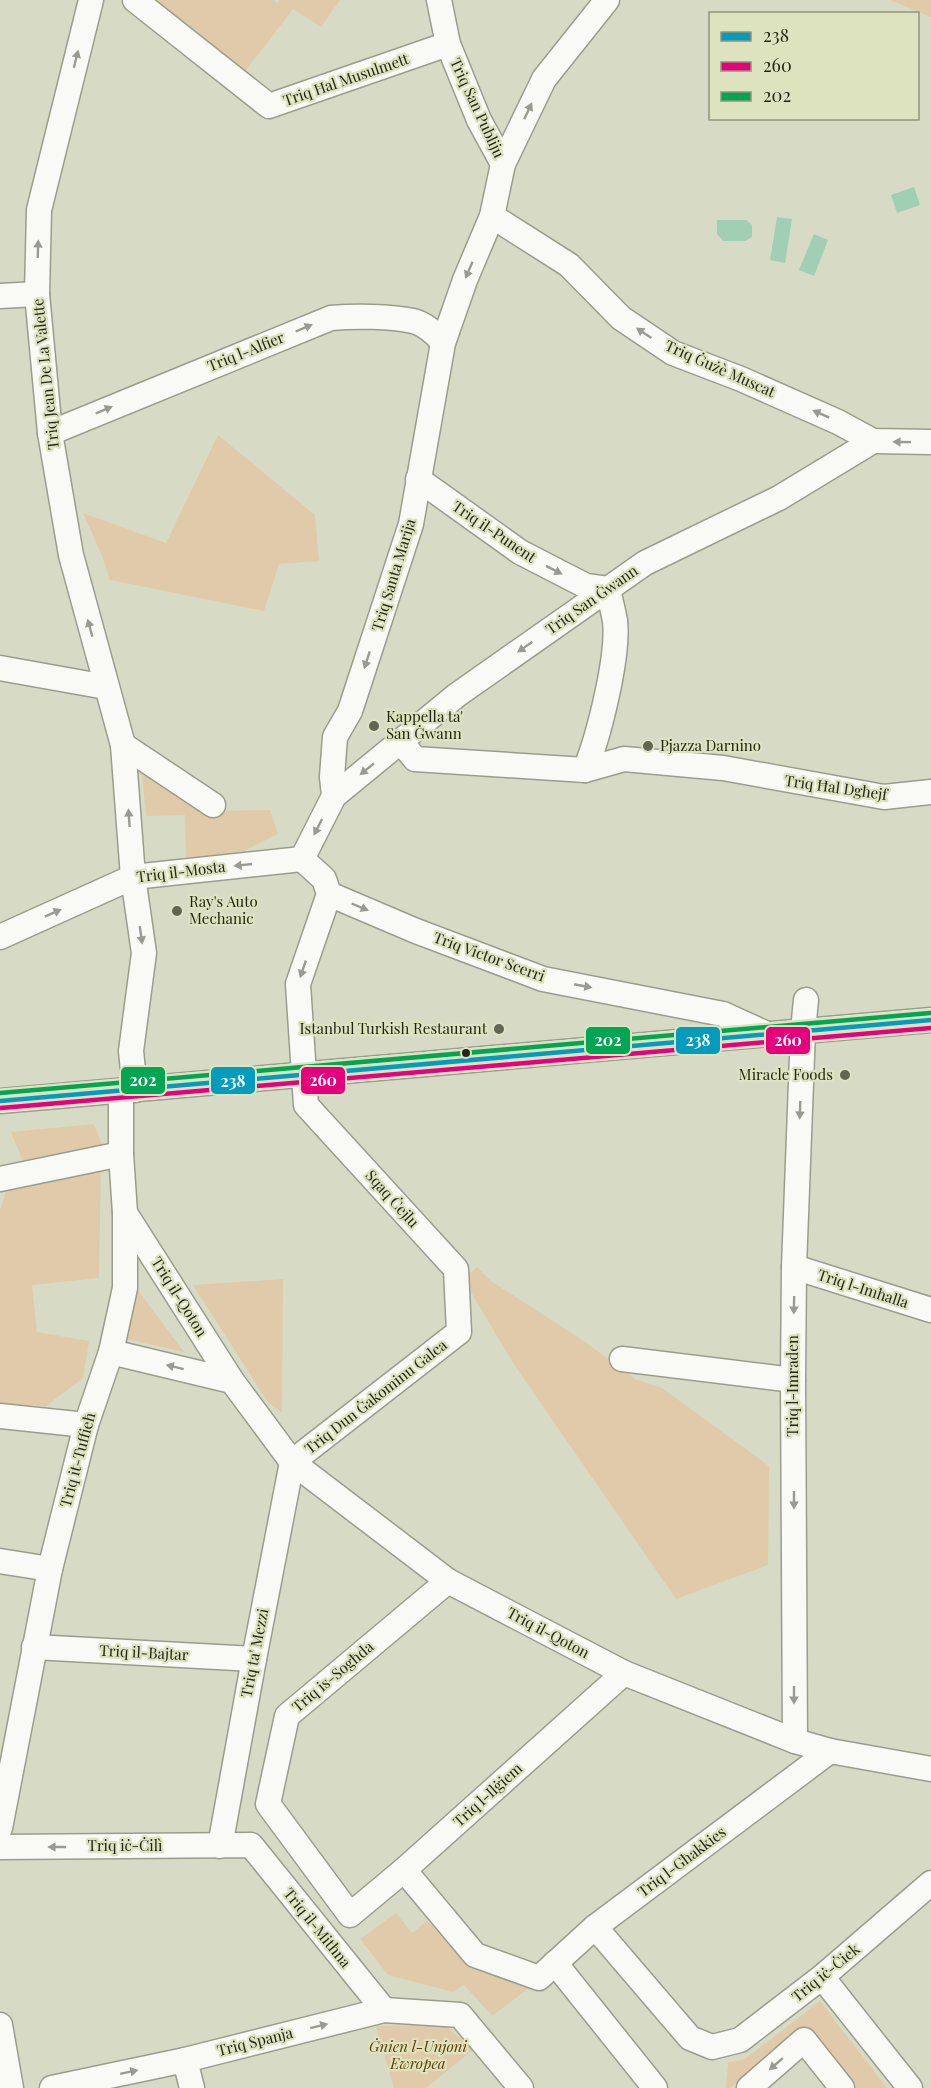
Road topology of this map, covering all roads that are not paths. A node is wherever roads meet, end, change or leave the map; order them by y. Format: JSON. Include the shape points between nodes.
{"nodes":[{"id":1,"x":91,"y":0,"type":"edge"},
{"id":2,"x":135,"y":0,"type":"edge"},
{"id":3,"x":439,"y":0,"type":"edge"},
{"id":4,"x":607,"y":0,"type":"edge"},
{"id":5,"x":448,"y":44,"type":"junction"},
{"id":6,"x":503,"y":164,"type":"junction"},
{"id":7,"x":492,"y":216,"type":"junction"},
{"id":8,"x":37,"y":294,"type":"junction"},
{"id":9,"x":0,"y":296,"type":"edge"},
{"id":10,"x":443,"y":343,"type":"junction"},
{"id":11,"x":50,"y":432,"type":"junction"},
{"id":12,"x":873,"y":441,"type":"junction"},
{"id":13,"x":931,"y":442,"type":"edge"},
{"id":14,"x":418,"y":479,"type":"junction"},
{"id":15,"x":608,"y":589,"type":"junction"},
{"id":16,"x":0,"y":668,"type":"edge"},
{"id":17,"x":106,"y":687,"type":"junction"},
{"id":18,"x":401,"y":742,"type":"junction"},
{"id":19,"x":123,"y":745,"type":"junction"},
{"id":20,"x":585,"y":770,"type":"junction"},
{"id":21,"x":931,"y":792,"type":"edge"},
{"id":22,"x":334,"y":796,"type":"junction"},
{"id":23,"x":213,"y":806,"type":"dead end"},
{"id":24,"x":302,"y":859,"type":"junction"},
{"id":25,"x":133,"y":877,"type":"junction"},
{"id":26,"x":329,"y":894,"type":"junction"},
{"id":27,"x":0,"y":937,"type":"edge"},
{"id":28,"x":806,"y":1000,"type":"dead end"},
{"id":29,"x":931,"y":1020,"type":"edge"},
{"id":30,"x":803,"y":1030,"type":"junction"},
{"id":31,"x":767,"y":1034,"type":"junction"},
{"id":32,"x":303,"y":1075,"type":"junction"},
{"id":33,"x":128,"y":1090,"type":"junction"},
{"id":34,"x":0,"y":1101,"type":"edge"},
{"id":35,"x":121,"y":1154,"type":"junction"},
{"id":36,"x":0,"y":1179,"type":"edge"},
{"id":37,"x":125,"y":1213,"type":"junction"},
{"id":38,"x":794,"y":1267,"type":"junction"},
{"id":39,"x":931,"y":1310,"type":"edge"},
{"id":40,"x":459,"y":1332,"type":"joint"},
{"id":41,"x":111,"y":1352,"type":"junction"},
{"id":42,"x":622,"y":1359,"type":"dead end"},
{"id":43,"x":793,"y":1380,"type":"junction"},
{"id":44,"x":232,"y":1381,"type":"junction"},
{"id":45,"x":0,"y":1416,"type":"edge"},
{"id":46,"x":86,"y":1425,"type":"junction"},
{"id":47,"x":292,"y":1462,"type":"junction"},
{"id":48,"x":0,"y":1561,"type":"edge"},
{"id":49,"x":50,"y":1569,"type":"junction"},
{"id":50,"x":448,"y":1581,"type":"junction"},
{"id":51,"x":34,"y":1647,"type":"junction"},
{"id":52,"x":254,"y":1659,"type":"junction"},
{"id":53,"x":624,"y":1673,"type":"junction"},
{"id":54,"x":795,"y":1741,"type":"junction"},
{"id":55,"x":830,"y":1751,"type":"junction"},
{"id":56,"x":931,"y":1769,"type":"edge"},
{"id":57,"x":0,"y":1828,"type":"edge"},
{"id":58,"x":251,"y":1845,"type":"joint"},
{"id":59,"x":220,"y":1846,"type":"junction"},
{"id":60,"x":0,"y":1847,"type":"edge"},
{"id":61,"x":404,"y":1870,"type":"junction"},
{"id":62,"x":931,"y":1884,"type":"edge"},
{"id":63,"x":350,"y":1914,"type":"joint"},
{"id":64,"x":595,"y":1927,"type":"junction"},
{"id":65,"x":547,"y":1971,"type":"junction"},
{"id":66,"x":822,"y":1977,"type":"junction"},
{"id":67,"x":384,"y":2010,"type":"junction"},
{"id":68,"x":0,"y":2025,"type":"edge"},
{"id":69,"x":185,"y":2060,"type":"junction"},
{"id":70,"x":11,"y":2088,"type":"edge"},
{"id":71,"x":52,"y":2088,"type":"edge"},
{"id":72,"x":192,"y":2088,"type":"edge"},
{"id":73,"x":521,"y":2088,"type":"edge"},
{"id":74,"x":655,"y":2088,"type":"edge"},
{"id":75,"x":749,"y":2088,"type":"edge"},
{"id":76,"x":842,"y":2088,"type":"edge"},
{"id":77,"x":910,"y":2088,"type":"edge"}],
"edges":[{"from":8,"to":1,"type":"street","name":"Triq Jean De La Valette","one_way":true,"via":[[39,210]]},
{"from":2,"to":5,"type":"street","name":"Triq Ħal Musulmett","via":[[269,106]]},
{"from":3,"to":5,"type":"street","name":"Triq San Publiju"},
{"from":6,"to":4,"type":"street","one_way":true,"via":[[544,79]]},
{"from":5,"to":6,"type":"street","name":"Triq San Publiju","via":[[479,120]]},
{"from":6,"to":7,"type":"street","name":"Triq San Publiju"},
{"from":7,"to":10,"type":"street","name":"Triq Santa Marija","one_way":true},
{"from":12,"to":7,"type":"street","name":"Triq Ġużè Muscat","one_way":true,"via":[[752,383],[673,353],[621,318],[570,265]]},
{"from":8,"to":9,"type":"street"},
{"from":8,"to":11,"type":"street","name":"Triq Jean De La Valette"},
{"from":11,"to":10,"type":"street","name":"Triq l-Alfier","one_way":true,"via":[[331,318],[415,321]]},
{"from":10,"to":14,"type":"street","name":"Triq Santa Marija"},
{"from":17,"to":11,"type":"street","name":"Triq Jean De La Valette","one_way":true,"via":[[71,555]]},
{"from":13,"to":12,"type":"street","one_way":true},
{"from":12,"to":15,"type":"street","name":"Triq San Ġwann","via":[[779,498],[645,563]]},
{"from":14,"to":15,"type":"street","name":"Triq il-Punent","one_way":true,"via":[[520,552],[586,586]]},
{"from":14,"to":22,"type":"street","name":"Triq Santa Marija","one_way":true,"via":[[411,524],[350,711],[335,737]]},
{"from":15,"to":18,"type":"street","name":"Triq San Ġwann","one_way":true,"via":[[457,695]]},
{"from":15,"to":20,"type":"street","via":[[615,622],[613,660],[594,748]]},
{"from":16,"to":17,"type":"street"},
{"from":17,"to":19,"type":"street","name":"Triq Jean De La Valette"},
{"from":18,"to":20,"type":"street","via":[[415,759]]},
{"from":18,"to":22,"type":"street","name":"Triq San Ġwann","one_way":true},
{"from":19,"to":23,"type":"street"},
{"from":25,"to":19,"type":"street","name":"Triq Jean De La Valette","one_way":true},
{"from":20,"to":21,"type":"street","name":"Triq Ħal Dgħejf","via":[[624,759],[723,768],[884,797]]},
{"from":22,"to":24,"type":"street","name":"Triq Santa Marija","one_way":true},
{"from":24,"to":25,"type":"street","name":"Triq il-Mosta","one_way":true},
{"from":24,"to":26,"type":"street","via":[[324,879]]},
{"from":27,"to":25,"type":"street","name":"Triq il-Mosta","one_way":true},
{"from":25,"to":33,"type":"street","name":"Triq Jean De La Valette","one_way":true,"via":[[144,953]]},
{"from":26,"to":31,"type":"street","name":"Triq Victor Scerri","one_way":true,"via":[[543,979],[723,1014]]},
{"from":26,"to":32,"type":"street","name":"Sqaq Ċejlu","one_way":true,"via":[[298,984]]},
{"from":28,"to":30,"type":"street","name":"Triq l-Imraden"},
{"from":29,"to":30,"type":"street"},
{"from":30,"to":31,"type":"street"},
{"from":30,"to":38,"type":"street","name":"Triq l-Imraden","one_way":true},
{"from":31,"to":32,"type":"street"},
{"from":32,"to":33,"type":"street"},
{"from":32,"to":40,"type":"street","name":"Sqaq Ċejlu","via":[[306,1105],[456,1269]]},
{"from":33,"to":34,"type":"street"},
{"from":33,"to":35,"type":"street","name":"Triq it-Tuffieħ"},
{"from":35,"to":36,"type":"street"},
{"from":35,"to":37,"type":"street","name":"Triq it-Tuffieħ"},
{"from":37,"to":41,"type":"street","name":"Triq it-Tuffieħ","via":[[125,1288]]},
{"from":37,"to":44,"type":"street","name":"Triq il-Qoton"},
{"from":38,"to":39,"type":"street","name":"Triq l-Imħalla"},
{"from":38,"to":43,"type":"street","name":"Triq l-Imraden","one_way":true},
{"from":40,"to":47,"type":"street","name":"Triq Dun Ġakominu Galea"},
{"from":44,"to":41,"type":"street","one_way":true},
{"from":41,"to":46,"type":"street","name":"Triq it-Tuffieħ"},
{"from":42,"to":43,"type":"street"},
{"from":43,"to":54,"type":"street","name":"Triq l-Imraden","one_way":true},
{"from":44,"to":47,"type":"street","name":"Triq il-Qoton"},
{"from":45,"to":46,"type":"street"},
{"from":46,"to":49,"type":"street","name":"Triq it-Tuffieħ"},
{"from":47,"to":50,"type":"street","name":"Triq il-Qoton"},
{"from":47,"to":52,"type":"street","name":"Triq ta' Mezzi"},
{"from":48,"to":49,"type":"street"},
{"from":49,"to":51,"type":"street","name":"Triq it-Tuffieħ"},
{"from":50,"to":53,"type":"street","name":"Triq il-Qoton"},
{"from":50,"to":63,"type":"street","name":"Triq is-Sogħda","via":[[287,1716],[268,1804]]},
{"from":51,"to":52,"type":"street","name":"Triq il-Bajtar"},
{"from":51,"to":57,"type":"street","name":"Triq it-Tuffieħ"},
{"from":52,"to":59,"type":"street","name":"Triq ta' Mezzi"},
{"from":53,"to":54,"type":"street","name":"Triq il-Qoton"},
{"from":53,"to":61,"type":"street","name":"Triq l-Ilġiem"},
{"from":54,"to":55,"type":"street","name":"Triq il-Qoton"},
{"from":55,"to":56,"type":"street","name":"Triq il-Qoton"},
{"from":55,"to":64,"type":"street","name":"Triq l-Għakkies"},
{"from":58,"to":59,"type":"street","name":"Triq iċ-Ċilì"},
{"from":58,"to":67,"type":"street","name":"Triq il-Mitħna"},
{"from":59,"to":60,"type":"street","name":"Triq iċ-Ċilì","one_way":true},
{"from":61,"to":63,"type":"street","name":"Triq l-Ilġiem"},
{"from":61,"to":65,"type":"street","via":[[475,1955]]},
{"from":62,"to":66,"type":"street","name":"Triq iċ-Ċiek"},
{"from":64,"to":65,"type":"street","name":"Triq l-Għakkies"},
{"from":64,"to":66,"type":"street","name":"Triq iċ-Ċiek","via":[[690,2038],[712,2047],[740,2040]]},
{"from":65,"to":74,"type":"street"},
{"from":66,"to":77,"type":"street"},
{"from":69,"to":67,"type":"street","name":"Triq Spanja","one_way":true},
{"from":67,"to":73,"type":"street","name":"Triq Spanja","via":[[460,2015]]},
{"from":68,"to":70,"type":"street"},
{"from":71,"to":69,"type":"street","name":"Triq Spanja","one_way":true},
{"from":69,"to":72,"type":"street"},
{"from":76,"to":75,"type":"street","one_way":true,"via":[[804,2040]]}]}
